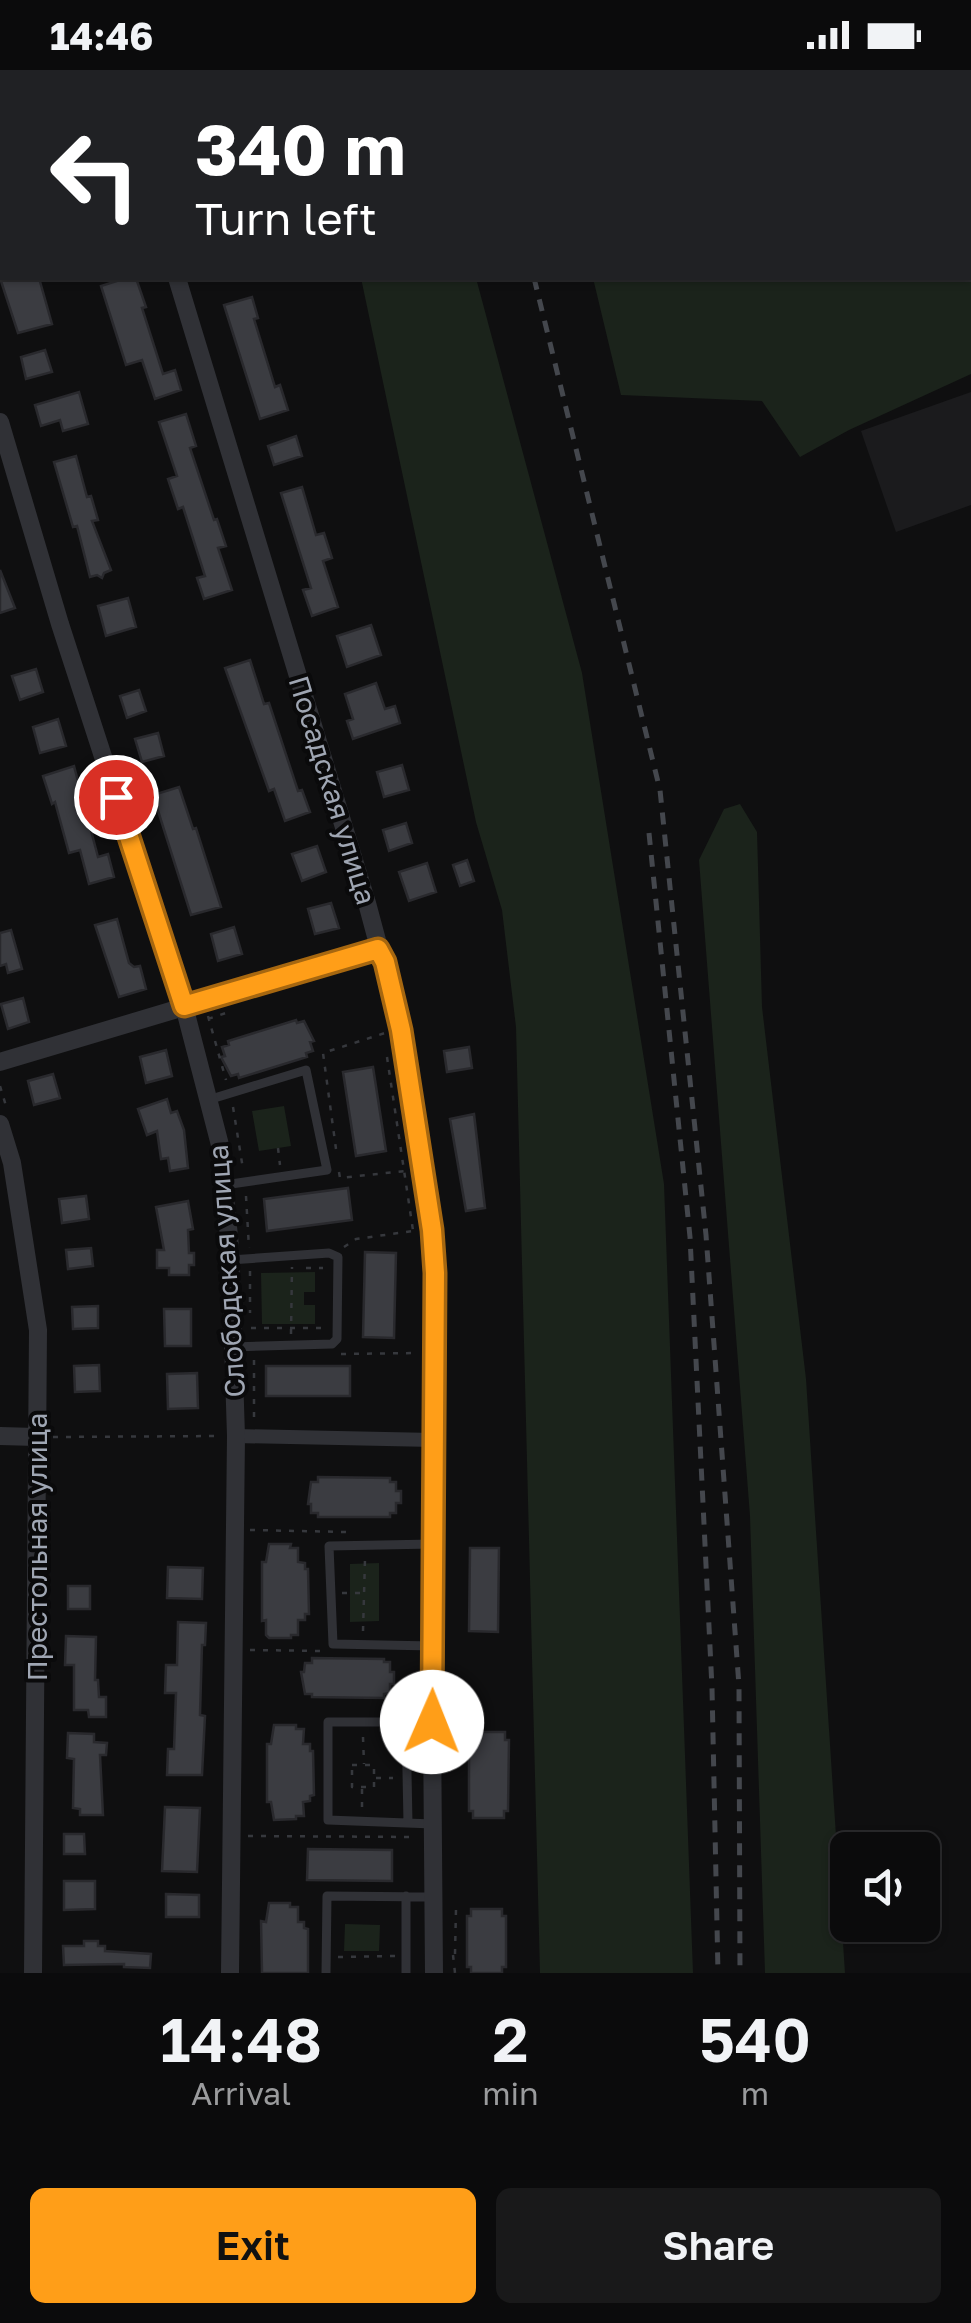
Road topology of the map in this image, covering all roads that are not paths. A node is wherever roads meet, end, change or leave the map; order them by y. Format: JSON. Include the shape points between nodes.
{"nodes":[{"id":1,"x":179,"y":280,"type":"edge"},
{"id":2,"x":0,"y":422,"type":"edge"},
{"id":3,"x":378,"y":949,"type":"junction"},
{"id":4,"x":184,"y":1006,"type":"junction"},
{"id":5,"x":0,"y":1062,"type":"edge"},
{"id":6,"x":208,"y":1100,"type":"junction"},
{"id":7,"x":0,"y":1124,"type":"edge"},
{"id":8,"x":224,"y":1185,"type":"junction"},
{"id":9,"x":230,"y":1260,"type":"junction"},
{"id":10,"x":232,"y":1347,"type":"junction"},
{"id":11,"x":0,"y":1436,"type":"edge"},
{"id":12,"x":236,"y":1436,"type":"junction"},
{"id":13,"x":36,"y":1437,"type":"junction"},
{"id":14,"x":434,"y":1440,"type":"junction"},
{"id":15,"x":434,"y":1544,"type":"junction"},
{"id":16,"x":433,"y":1646,"type":"junction"},
{"id":17,"x":406,"y":1722,"type":"junction"},
{"id":18,"x":432,"y":1722,"type":"junction"},
{"id":19,"x":408,"y":1823,"type":"junction"},
{"id":20,"x":433,"y":1830,"type":"junction"},
{"id":21,"x":406,"y":1896,"type":"junction"},
{"id":22,"x":432,"y":1896,"type":"junction"},
{"id":23,"x":33,"y":1973,"type":"edge"},
{"id":24,"x":230,"y":1973,"type":"edge"},
{"id":25,"x":326,"y":1973,"type":"edge"},
{"id":26,"x":406,"y":1973,"type":"edge"},
{"id":27,"x":434,"y":1973,"type":"edge"}],
"edges":[{"from":1,"to":3,"type":"street","name":"Посадская улица"},
{"from":2,"to":4,"type":"street","name":"Слободская улица"},
{"from":3,"to":4,"type":"street"},
{"from":3,"to":14,"type":"street","name":"Посадская улица","via":[[401,1030],[424,1170],[435,1273]]},
{"from":4,"to":5,"type":"street"},
{"from":4,"to":6,"type":"street","name":"Слободская улица"},
{"from":6,"to":8,"type":"street","name":"Слободская улица"},
{"from":6,"to":8,"type":"lane","via":[[306,1070],[328,1170]]},
{"from":7,"to":13,"type":"street","name":"Престольная улица","via":[[38,1330]]},
{"from":8,"to":9,"type":"street","name":"Слободская улица"},
{"from":9,"to":10,"type":"street","name":"Слободская улица"},
{"from":9,"to":10,"type":"lane","via":[[338,1258],[332,1344]]},
{"from":10,"to":12,"type":"street","name":"Слободская улица"},
{"from":11,"to":13,"type":"street"},
{"from":12,"to":14,"type":"street"},
{"from":12,"to":24,"type":"street","name":"Слободская улица"},
{"from":13,"to":23,"type":"street","name":"Престольная улица"},
{"from":14,"to":15,"type":"street","name":"Посадская улица"},
{"from":15,"to":16,"type":"street","name":"Посадская улица"},
{"from":15,"to":16,"type":"lane","via":[[329,1546],[332,1644]]},
{"from":16,"to":18,"type":"street","name":"Посадская улица"},
{"from":17,"to":18,"type":"lane"},
{"from":17,"to":19,"type":"lane"},
{"from":17,"to":19,"type":"lane","via":[[328,1722],[328,1820]]},
{"from":18,"to":20,"type":"street","name":"Посадская улица"},
{"from":19,"to":20,"type":"lane"},
{"from":20,"to":22,"type":"street","name":"Посадская улица"},
{"from":21,"to":22,"type":"lane"},
{"from":21,"to":25,"type":"lane","via":[[326,1896]]},
{"from":21,"to":26,"type":"lane"},
{"from":22,"to":27,"type":"street","name":"Посадская улица"}]}
